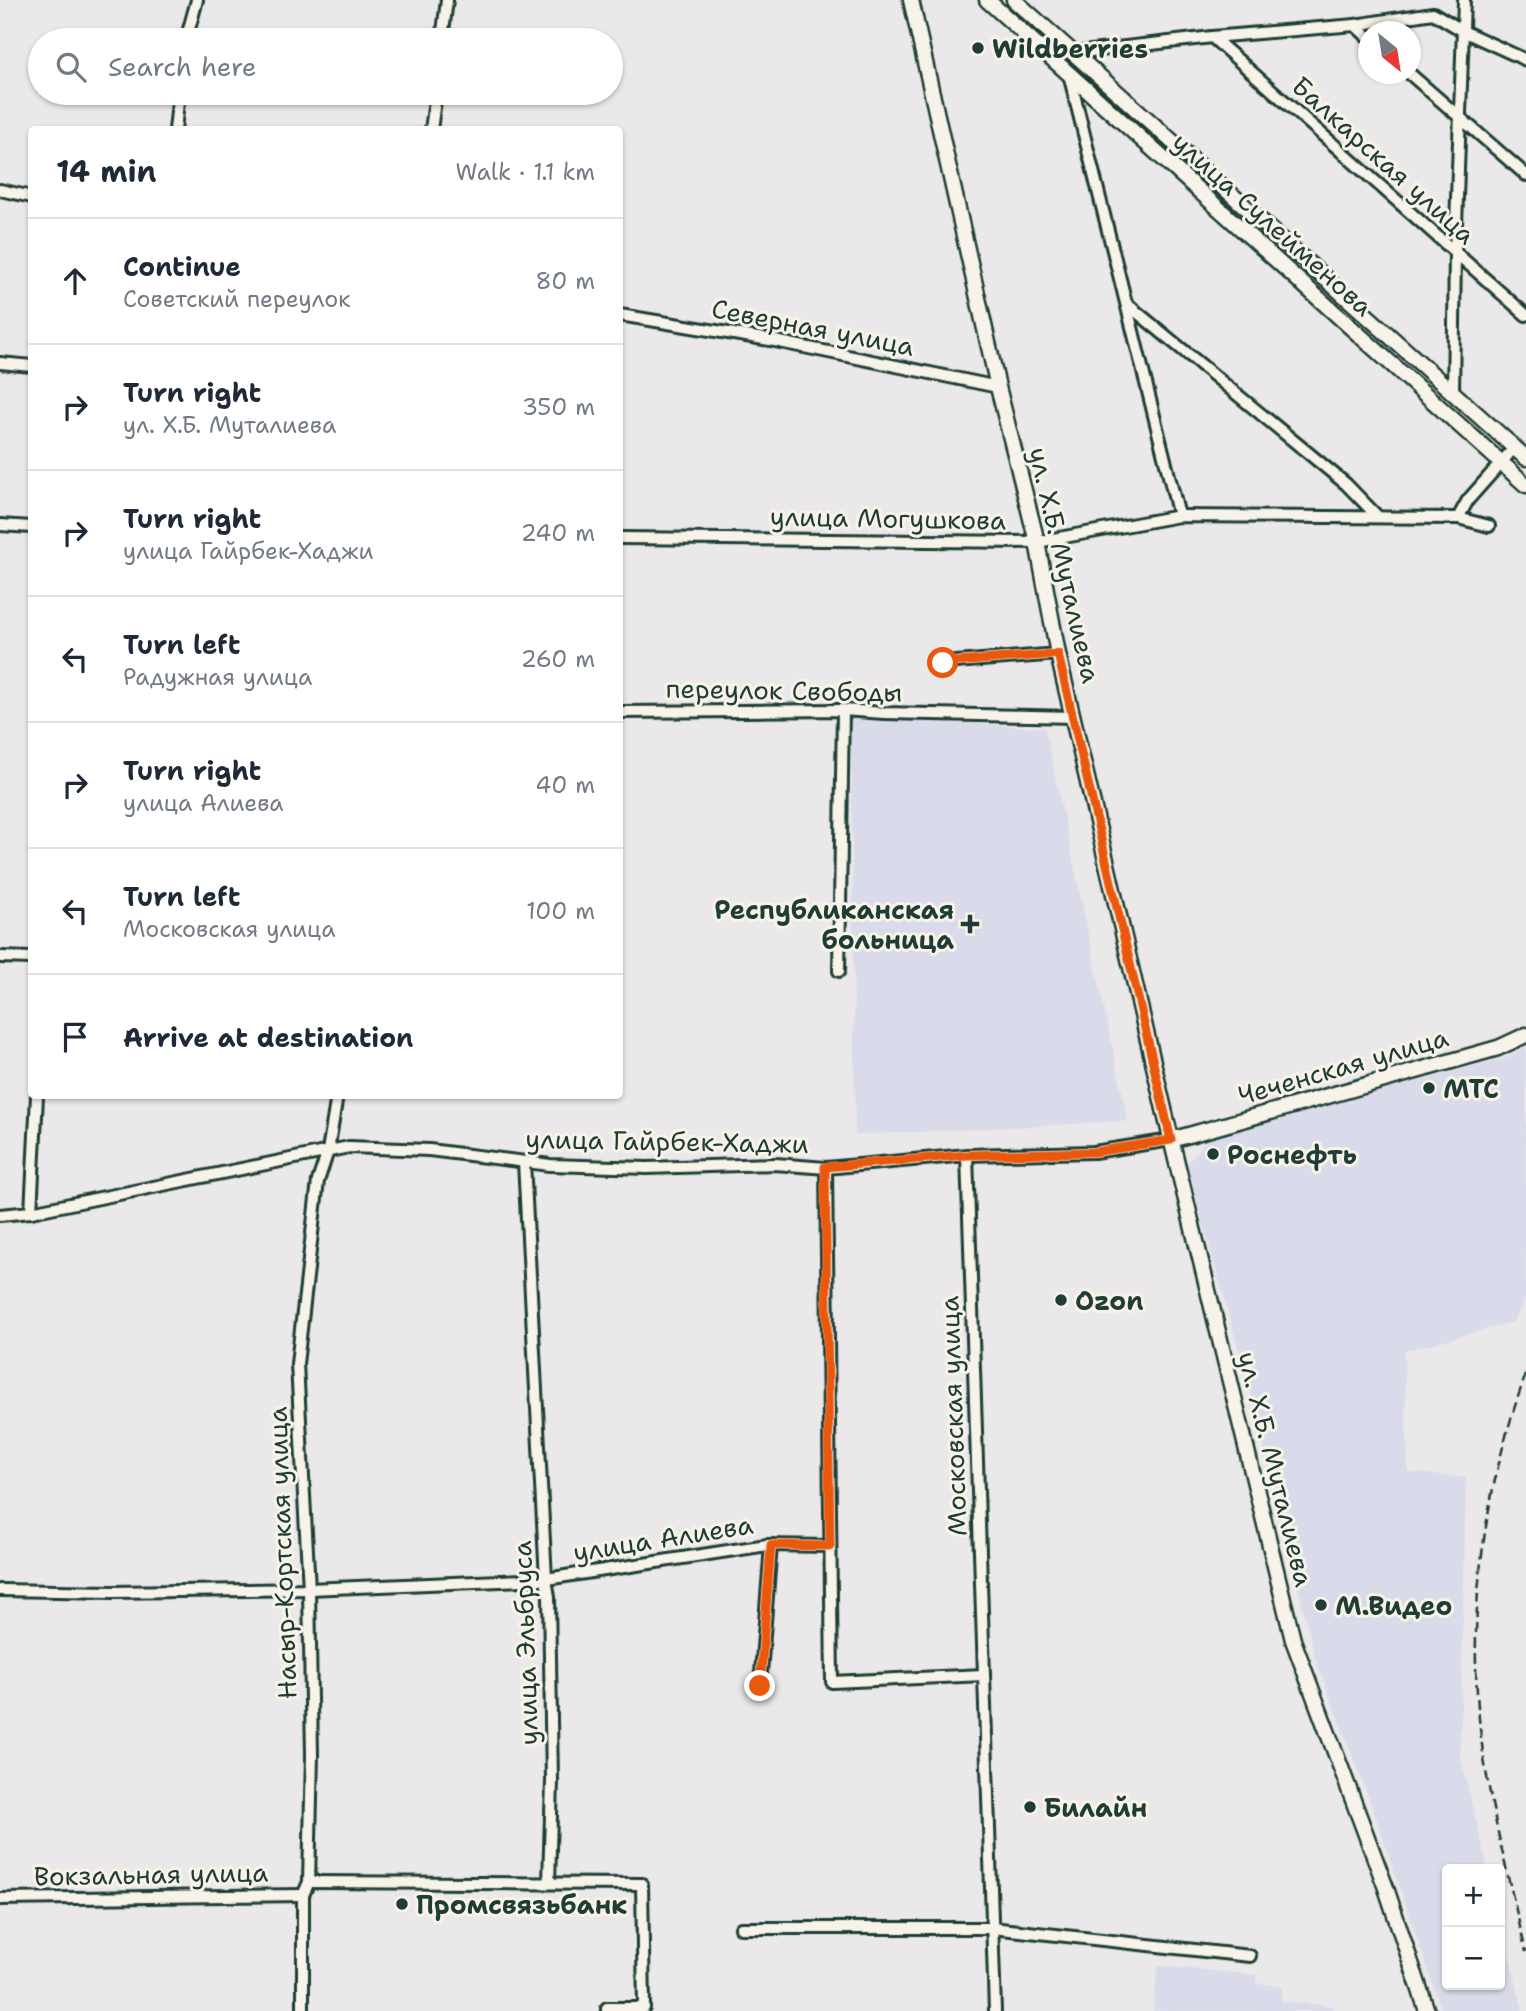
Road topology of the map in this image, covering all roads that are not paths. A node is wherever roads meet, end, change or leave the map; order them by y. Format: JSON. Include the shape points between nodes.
{"nodes":[{"id":1,"x":197,"y":0,"type":"edge"},
{"id":2,"x":447,"y":0,"type":"edge"},
{"id":3,"x":911,"y":0,"type":"edge"},
{"id":4,"x":987,"y":0,"type":"edge"},
{"id":5,"x":1014,"y":0,"type":"edge"},
{"id":6,"x":1464,"y":0,"type":"edge"},
{"id":7,"x":1355,"y":25,"type":"junction"},
{"id":8,"x":189,"y":28,"type":"edge"},
{"id":9,"x":444,"y":28,"type":"edge"},
{"id":10,"x":1358,"y":28,"type":"edge"},
{"id":11,"x":1465,"y":32,"type":"junction"},
{"id":12,"x":1212,"y":37,"type":"junction"},
{"id":13,"x":1074,"y":54,"type":"junction"},
{"id":14,"x":1526,"y":60,"type":"edge"},
{"id":15,"x":1069,"y":74,"type":"junction"},
{"id":16,"x":1421,"y":84,"type":"edge"},
{"id":17,"x":178,"y":105,"type":"edge"},
{"id":18,"x":434,"y":105,"type":"edge"},
{"id":19,"x":1460,"y":119,"type":"junction"},
{"id":20,"x":175,"y":126,"type":"edge"},
{"id":21,"x":432,"y":126,"type":"edge"},
{"id":22,"x":1526,"y":175,"type":"edge"},
{"id":23,"x":0,"y":190,"type":"edge"},
{"id":24,"x":28,"y":196,"type":"edge"},
{"id":25,"x":1455,"y":254,"type":"junction"},
{"id":26,"x":1126,"y":304,"type":"junction"},
{"id":27,"x":1526,"y":315,"type":"edge"},
{"id":28,"x":623,"y":316,"type":"edge"},
{"id":29,"x":0,"y":363,"type":"edge"},
{"id":30,"x":28,"y":366,"type":"edge"},
{"id":31,"x":998,"y":387,"type":"junction"},
{"id":32,"x":1453,"y":394,"type":"junction"},
{"id":33,"x":1514,"y":447,"type":"junction"},
{"id":34,"x":1526,"y":458,"type":"edge"},
{"id":35,"x":1500,"y":462,"type":"junction"},
{"id":36,"x":1526,"y":485,"type":"edge"},
{"id":37,"x":1179,"y":516,"type":"junction"},
{"id":38,"x":1378,"y":517,"type":"junction"},
{"id":39,"x":1458,"y":518,"type":"junction"},
{"id":40,"x":0,"y":525,"type":"edge"},
{"id":41,"x":1489,"y":526,"type":"dead end"},
{"id":42,"x":28,"y":527,"type":"edge"},
{"id":43,"x":623,"y":538,"type":"edge"},
{"id":44,"x":1037,"y":542,"type":"junction"},
{"id":45,"x":1058,"y":654,"type":"junction"},
{"id":46,"x":943,"y":663,"type":"dead end"},
{"id":47,"x":843,"y":710,"type":"junction"},
{"id":48,"x":623,"y":712,"type":"edge"},
{"id":49,"x":1074,"y":717,"type":"junction"},
{"id":50,"x":0,"y":957,"type":"edge"},
{"id":51,"x":28,"y":958,"type":"edge"},
{"id":52,"x":839,"y":971,"type":"dead end"},
{"id":53,"x":1526,"y":1035,"type":"edge"},
{"id":54,"x":37,"y":1099,"type":"edge"},
{"id":55,"x":337,"y":1099,"type":"edge"},
{"id":56,"x":1171,"y":1140,"type":"junction"},
{"id":57,"x":328,"y":1151,"type":"junction"},
{"id":58,"x":967,"y":1155,"type":"junction"},
{"id":59,"x":524,"y":1163,"type":"junction"},
{"id":60,"x":825,"y":1167,"type":"junction"},
{"id":61,"x":31,"y":1212,"type":"junction"},
{"id":62,"x":0,"y":1215,"type":"edge"},
{"id":63,"x":771,"y":1545,"type":"junction"},
{"id":64,"x":830,"y":1546,"type":"junction"},
{"id":65,"x":546,"y":1579,"type":"junction"},
{"id":66,"x":309,"y":1589,"type":"junction"},
{"id":67,"x":0,"y":1590,"type":"edge"},
{"id":68,"x":984,"y":1675,"type":"junction"},
{"id":69,"x":760,"y":1686,"type":"dead end"},
{"id":70,"x":309,"y":1882,"type":"junction"},
{"id":71,"x":549,"y":1883,"type":"junction"},
{"id":72,"x":303,"y":1895,"type":"junction"},
{"id":73,"x":0,"y":1899,"type":"edge"},
{"id":74,"x":741,"y":1928,"type":"dead end"},
{"id":75,"x":992,"y":1928,"type":"junction"},
{"id":76,"x":1250,"y":1956,"type":"dead end"},
{"id":77,"x":303,"y":2011,"type":"edge"},
{"id":78,"x":607,"y":2011,"type":"edge"},
{"id":79,"x":995,"y":2011,"type":"edge"},
{"id":80,"x":1427,"y":2011,"type":"edge"}],
"edges":[{"from":1,"to":8,"type":"street"},
{"from":2,"to":9,"type":"street"},
{"from":3,"to":31,"type":"main road","name":"ул. Х.Б. Муталиева"},
{"from":4,"to":15,"type":"main road","name":"улица Сулейменова"},
{"from":5,"to":13,"type":"main road","name":"улица Сулейменова"},
{"from":6,"to":11,"type":"street"},
{"from":7,"to":10,"type":"street"},
{"from":7,"to":11,"type":"street","via":[[1433,13]]},
{"from":7,"to":12,"type":"street"},
{"from":11,"to":14,"type":"street"},
{"from":11,"to":19,"type":"street"},
{"from":12,"to":13,"type":"street"},
{"from":12,"to":25,"type":"street","name":"Балкарская улица"},
{"from":13,"to":32,"type":"main road","name":"улица Сулейменова"},
{"from":15,"to":26,"type":"street"},
{"from":15,"to":35,"type":"main road","name":"улица Сулейменова"},
{"from":16,"to":19,"type":"street"},
{"from":17,"to":20,"type":"street"},
{"from":18,"to":21,"type":"street"},
{"from":19,"to":22,"type":"street"},
{"from":19,"to":25,"type":"street"},
{"from":23,"to":24,"type":"street"},
{"from":25,"to":27,"type":"street","name":"Балкарская улица"},
{"from":25,"to":32,"type":"street"},
{"from":26,"to":37,"type":"street"},
{"from":26,"to":38,"type":"street","via":[[1346,484]]},
{"from":28,"to":31,"type":"street","name":"Северная улица"},
{"from":29,"to":30,"type":"street"},
{"from":31,"to":44,"type":"main road","name":"ул. Х.Б. Муталиева"},
{"from":32,"to":33,"type":"main road","name":"улица Сулейменова"},
{"from":33,"to":34,"type":"main road","name":"улица Сулейменова"},
{"from":33,"to":35,"type":"street"},
{"from":35,"to":36,"type":"main road","name":"улица Сулейменова"},
{"from":35,"to":39,"type":"street"},
{"from":37,"to":38,"type":"street","name":"улица Могушкова"},
{"from":37,"to":44,"type":"street","name":"улица Могушкова"},
{"from":38,"to":39,"type":"street","name":"улица Могушкова"},
{"from":39,"to":41,"type":"street","name":"улица Могушкова"},
{"from":40,"to":42,"type":"street"},
{"from":43,"to":44,"type":"street","name":"улица Могушкова"},
{"from":44,"to":45,"type":"main road","name":"ул. Х.Б. Муталиева"},
{"from":45,"to":46,"type":"street"},
{"from":45,"to":49,"type":"main road","name":"ул. Х.Б. Муталиева"},
{"from":47,"to":48,"type":"street","name":"переулок Свободы"},
{"from":47,"to":49,"type":"street","name":"переулок Свободы"},
{"from":47,"to":52,"type":"street"},
{"from":49,"to":56,"type":"main road","name":"ул. Х.Б. Муталиева"},
{"from":50,"to":51,"type":"street"},
{"from":53,"to":56,"type":"main road","name":"Чеченская улица","via":[[1498,1048]]},
{"from":54,"to":61,"type":"street"},
{"from":55,"to":57,"type":"street","name":"Насыр-Кортская улица"},
{"from":56,"to":58,"type":"street","name":"улица Гайрбек-Хаджи","via":[[1094,1152]]},
{"from":56,"to":80,"type":"main road","name":"ул. Х.Б. Муталиева","via":[[1293,1640]]},
{"from":57,"to":59,"type":"street","name":"улица Гайрбек-Хаджи","via":[[349,1147],[429,1150]]},
{"from":57,"to":61,"type":"street","name":"улица Гайрбек-Хаджи"},
{"from":57,"to":66,"type":"street","name":"Насыр-Кортская улица","via":[[318,1181],[297,1364]]},
{"from":58,"to":60,"type":"street","name":"улица Гайрбек-Хаджи"},
{"from":58,"to":68,"type":"street","name":"Московская улица"},
{"from":59,"to":60,"type":"street","name":"улица Гайрбек-Хаджи"},
{"from":59,"to":65,"type":"street","name":"улица Эльбруса"},
{"from":60,"to":64,"type":"street"},
{"from":61,"to":62,"type":"street","name":"улица Гайрбек-Хаджи"},
{"from":63,"to":64,"type":"street","name":"улица Алиева"},
{"from":63,"to":65,"type":"street","name":"улица Алиева"},
{"from":63,"to":69,"type":"street"},
{"from":64,"to":68,"type":"street","via":[[832,1682]]},
{"from":65,"to":66,"type":"street","name":"улица Алиева"},
{"from":65,"to":71,"type":"street","name":"улица Эльбруса","via":[[552,1781]]},
{"from":66,"to":67,"type":"street","name":"улица Алиева"},
{"from":66,"to":70,"type":"street","name":"Насыр-Кортская улица"},
{"from":68,"to":75,"type":"street","name":"Московская улица"},
{"from":70,"to":71,"type":"street"},
{"from":70,"to":72,"type":"street","name":"Насыр-Кортская улица"},
{"from":71,"to":78,"type":"street","via":[[642,1884],[644,2008]]},
{"from":72,"to":73,"type":"street","name":"Вокзальная улица"},
{"from":72,"to":77,"type":"street","name":"Насыр-Кортская улица"},
{"from":74,"to":75,"type":"street"},
{"from":75,"to":76,"type":"street"},
{"from":75,"to":79,"type":"street","name":"Московская улица"}]}
